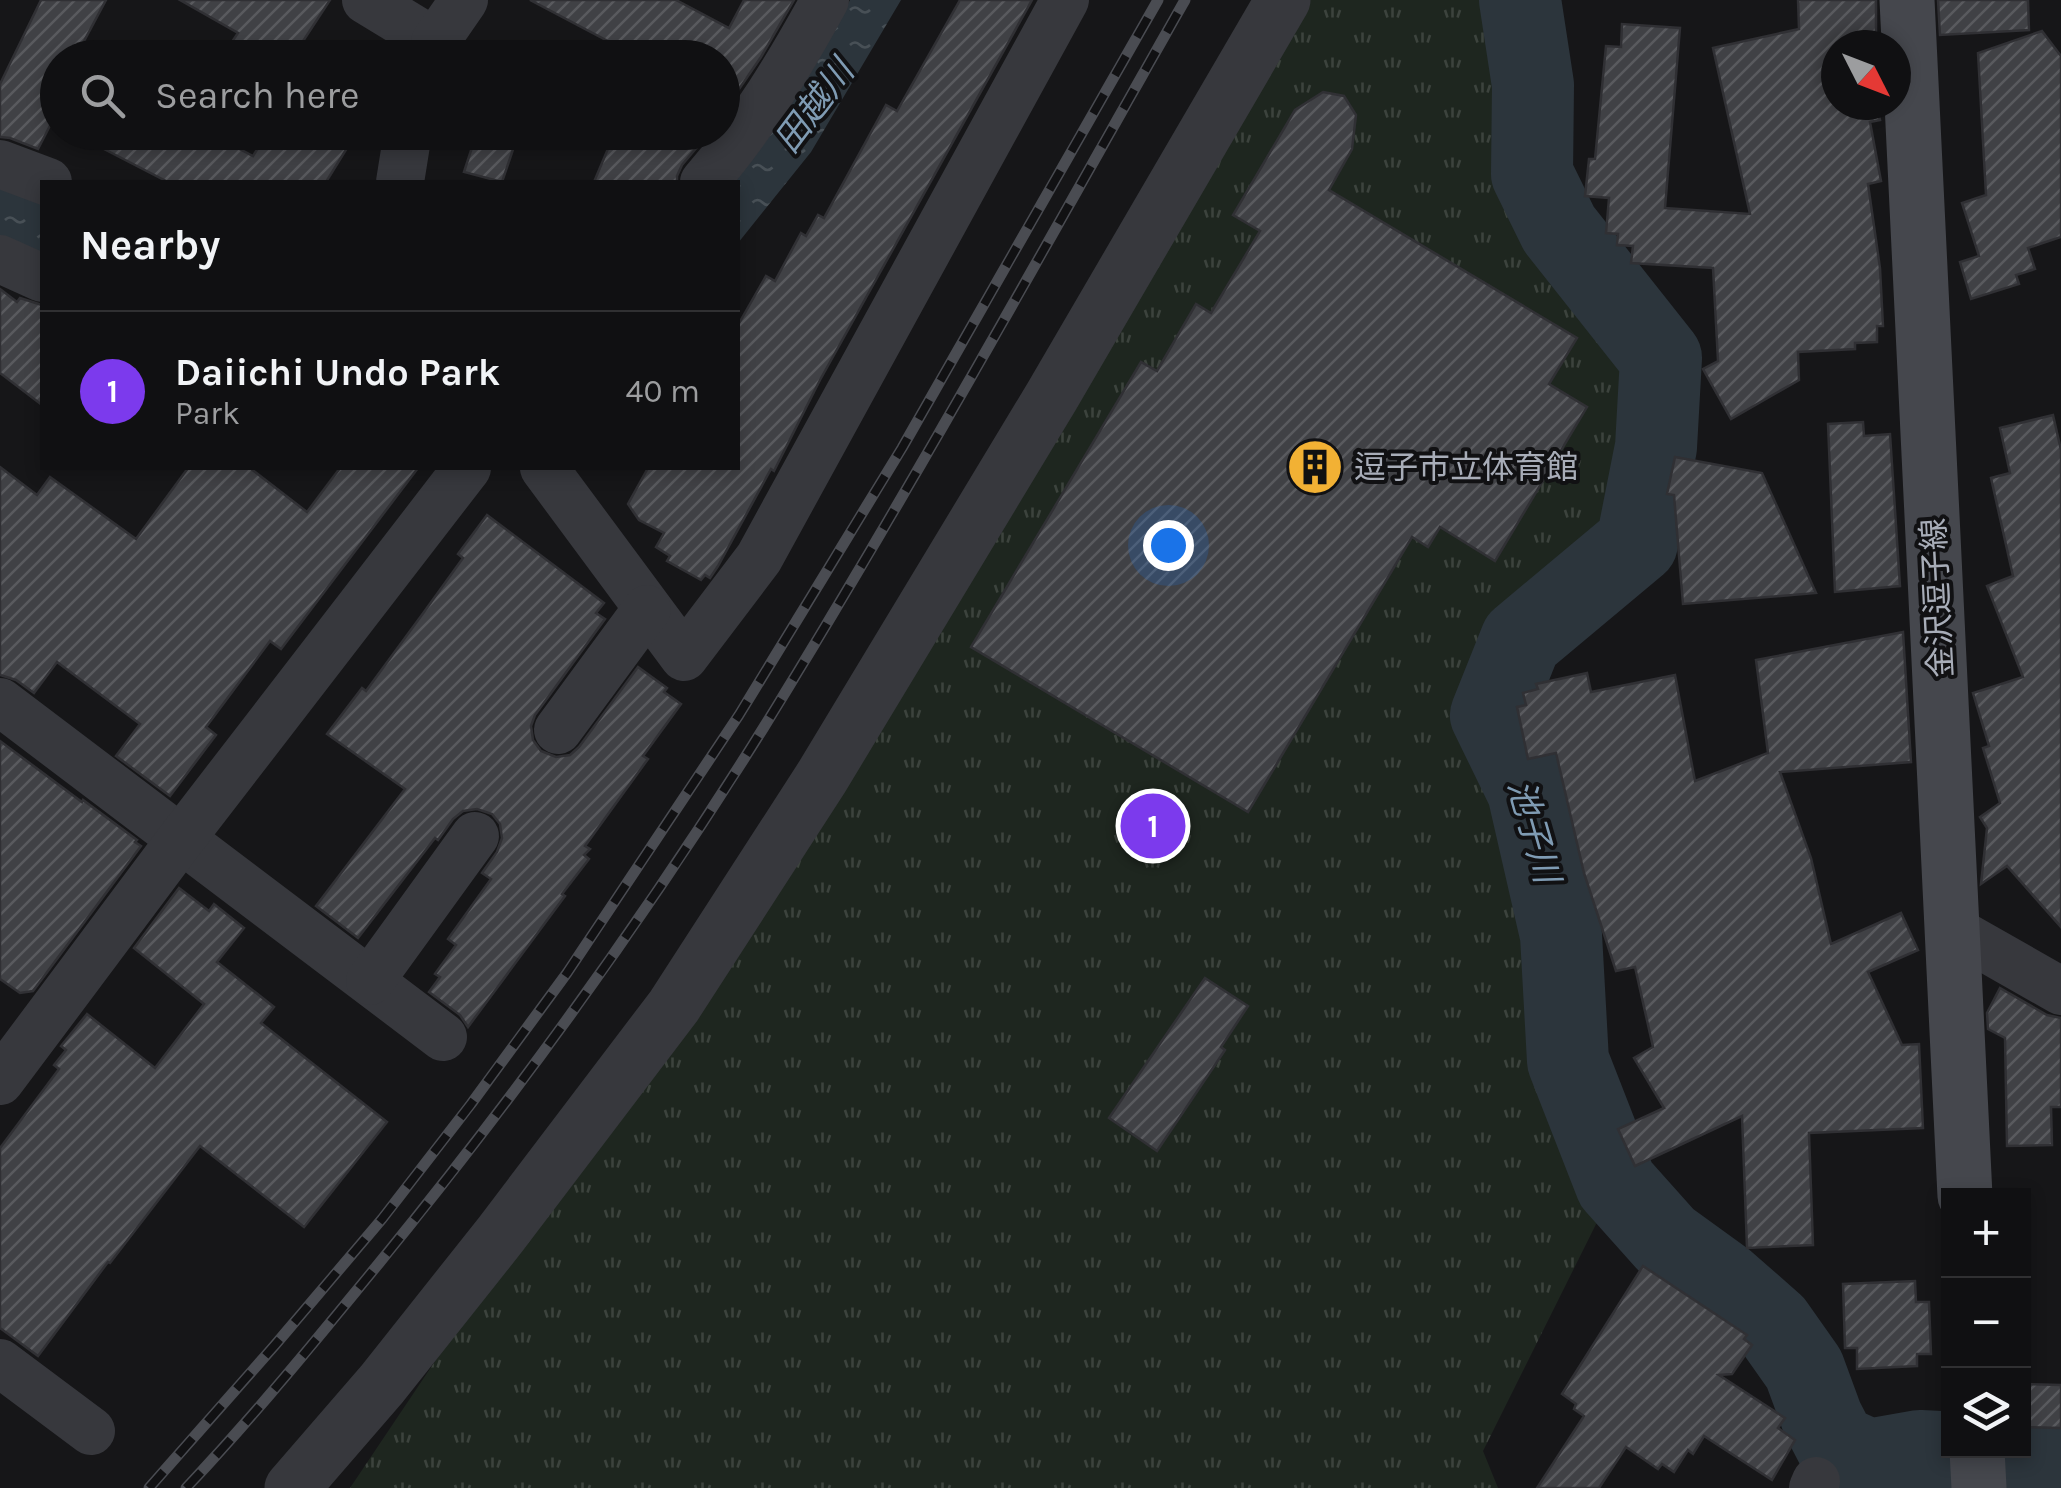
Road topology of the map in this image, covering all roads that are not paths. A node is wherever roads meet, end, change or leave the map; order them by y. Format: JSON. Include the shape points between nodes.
{"nodes":[{"id":1,"x":366,"y":0,"type":"edge"},
{"id":2,"x":464,"y":0,"type":"edge"},
{"id":3,"x":825,"y":0,"type":"edge"},
{"id":4,"x":1065,"y":0,"type":"edge"},
{"id":5,"x":1282,"y":0,"type":"edge"},
{"id":6,"x":1907,"y":0,"type":"edge"},
{"id":7,"x":418,"y":40,"type":"edge"},
{"id":8,"x":438,"y":40,"type":"edge"},
{"id":9,"x":740,"y":136,"type":"edge"},
{"id":10,"x":405,"y":150,"type":"edge"},
{"id":11,"x":730,"y":150,"type":"edge"},
{"id":12,"x":0,"y":164,"type":"edge"},
{"id":13,"x":43,"y":180,"type":"edge"},
{"id":14,"x":400,"y":180,"type":"edge"},
{"id":15,"x":706,"y":180,"type":"edge"},
{"id":16,"x":0,"y":260,"type":"edge"},
{"id":17,"x":40,"y":277,"type":"edge"},
{"id":18,"x":465,"y":470,"type":"edge"},
{"id":19,"x":545,"y":470,"type":"edge"},
{"id":20,"x":647,"y":609,"type":"junction"},
{"id":21,"x":0,"y":702,"type":"edge"},
{"id":22,"x":558,"y":730,"type":"dead end"},
{"id":23,"x":476,"y":836,"type":"dead end"},
{"id":24,"x":181,"y":839,"type":"junction"},
{"id":25,"x":1952,"y":929,"type":"junction"},
{"id":26,"x":370,"y":981,"type":"junction"},
{"id":27,"x":2061,"y":992,"type":"edge"},
{"id":28,"x":444,"y":1037,"type":"dead end"},
{"id":29,"x":0,"y":1081,"type":"edge"},
{"id":30,"x":1965,"y":1188,"type":"edge"},
{"id":31,"x":0,"y":1363,"type":"edge"},
{"id":32,"x":91,"y":1430,"type":"dead end"},
{"id":33,"x":1977,"y":1458,"type":"edge"},
{"id":34,"x":292,"y":1488,"type":"edge"},
{"id":35,"x":1979,"y":1488,"type":"edge"}],
"edges":[{"from":1,"to":7,"type":"street"},
{"from":2,"to":8,"type":"street"},
{"from":3,"to":9,"type":"street"},
{"from":4,"to":20,"type":"street","via":[[759,558],[684,657]]},
{"from":5,"to":34,"type":"street","via":[[852,728],[674,1006],[394,1369]]},
{"from":6,"to":25,"type":"main road","name":"金沢逗子線"},
{"from":10,"to":14,"type":"street"},
{"from":11,"to":15,"type":"street"},
{"from":12,"to":13,"type":"street"},
{"from":16,"to":17,"type":"street"},
{"from":18,"to":24,"type":"street"},
{"from":19,"to":20,"type":"street"},
{"from":20,"to":22,"type":"street"},
{"from":21,"to":24,"type":"street"},
{"from":23,"to":26,"type":"street"},
{"from":24,"to":26,"type":"street"},
{"from":24,"to":29,"type":"street"},
{"from":25,"to":27,"type":"street"},
{"from":25,"to":30,"type":"main road","name":"金沢逗子線"},
{"from":26,"to":28,"type":"street"},
{"from":31,"to":32,"type":"street"},
{"from":33,"to":35,"type":"main road"}]}
